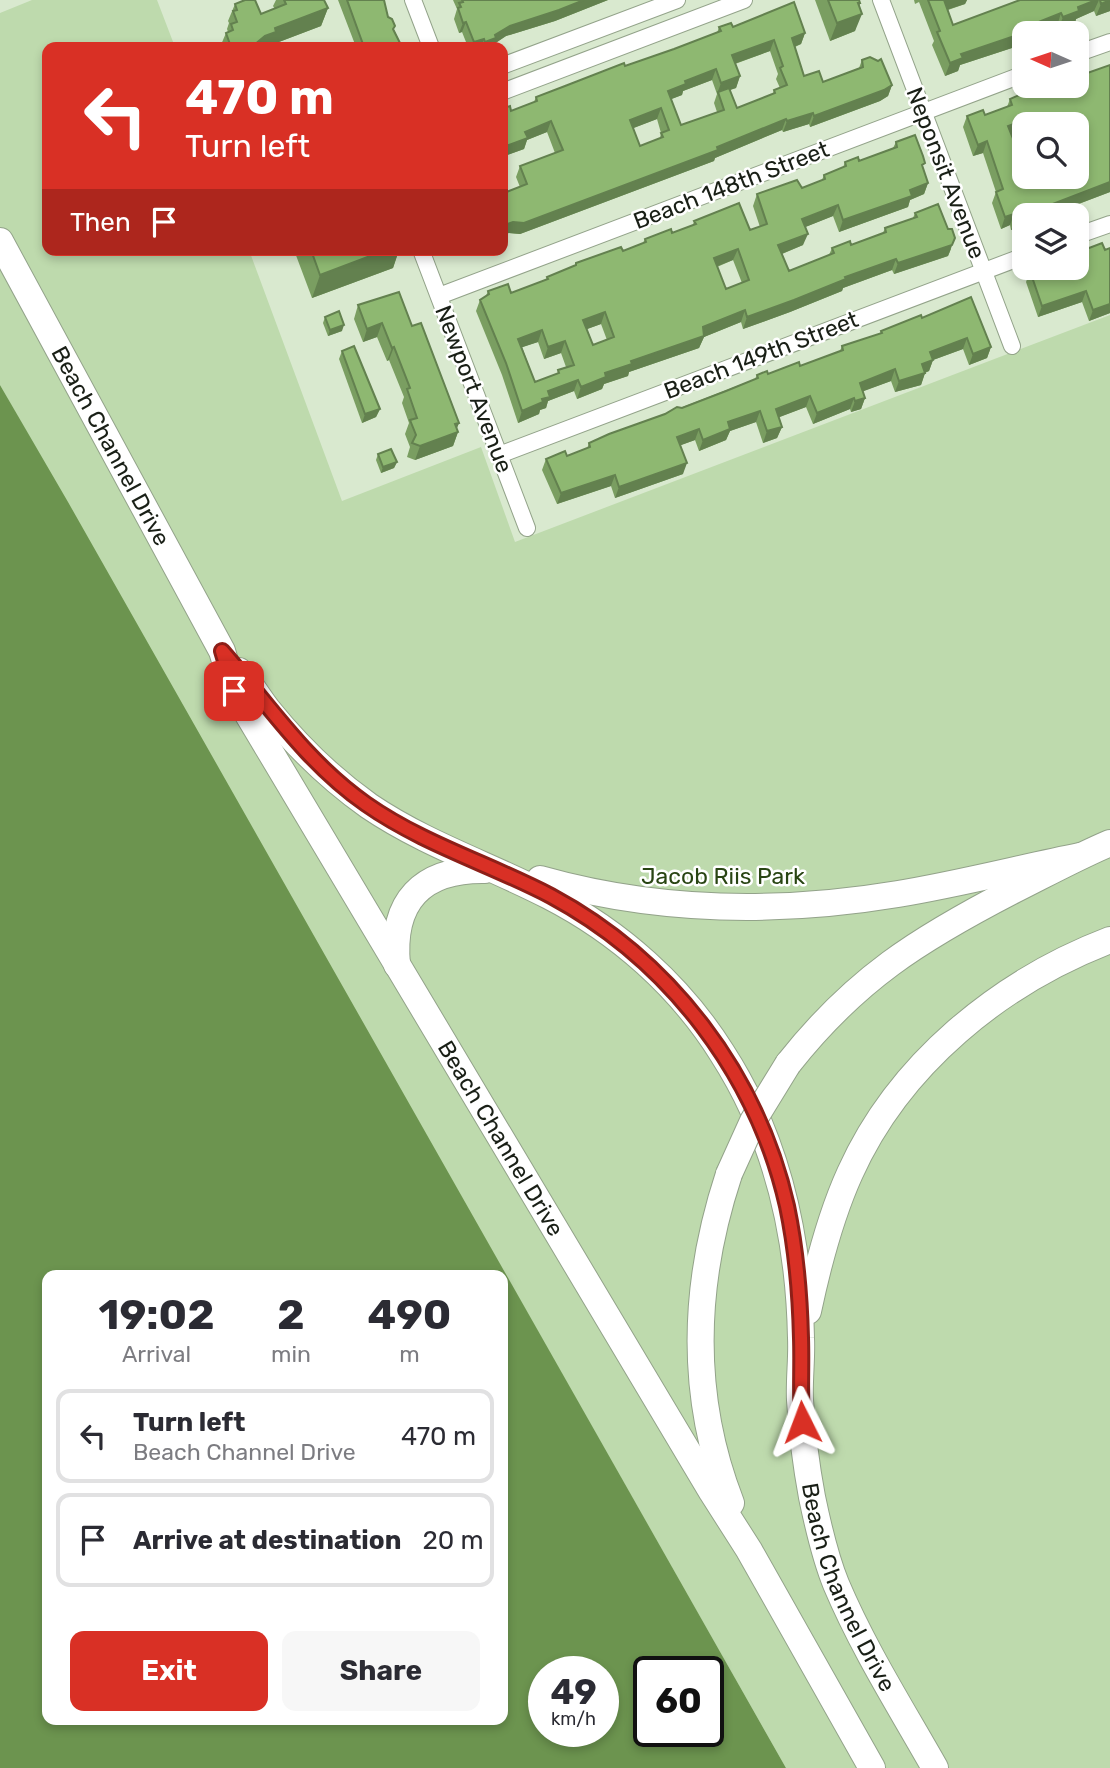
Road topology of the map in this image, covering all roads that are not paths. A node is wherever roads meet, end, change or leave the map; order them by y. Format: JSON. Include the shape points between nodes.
{"nodes":[{"id":1,"x":413,"y":0,"type":"edge"},
{"id":2,"x":677,"y":0,"type":"edge"},
{"id":3,"x":744,"y":0,"type":"edge"},
{"id":4,"x":881,"y":0,"type":"edge"},
{"id":5,"x":653,"y":9,"type":"junction"},
{"id":6,"x":661,"y":31,"type":"junction"},
{"id":7,"x":1110,"y":41,"type":"edge"},
{"id":8,"x":429,"y":42,"type":"edge"},
{"id":9,"x":1089,"y":49,"type":"edge"},
{"id":10,"x":508,"y":64,"type":"edge"},
{"id":11,"x":1012,"y":79,"type":"edge"},
{"id":12,"x":508,"y":90,"type":"edge"},
{"id":13,"x":923,"y":112,"type":"junction"},
{"id":14,"x":1110,"y":224,"type":"edge"},
{"id":15,"x":1089,"y":231,"type":"edge"},
{"id":16,"x":0,"y":242,"type":"edge"},
{"id":17,"x":423,"y":256,"type":"edge"},
{"id":18,"x":1012,"y":260,"type":"edge"},
{"id":19,"x":983,"y":271,"type":"junction"},
{"id":20,"x":439,"y":296,"type":"junction"},
{"id":21,"x":1012,"y":346,"type":"dead end"},
{"id":22,"x":499,"y":455,"type":"junction"},
{"id":23,"x":527,"y":528,"type":"dead end"},
{"id":24,"x":222,"y":651,"type":"junction"},
{"id":25,"x":1110,"y":843,"type":"edge"},
{"id":26,"x":1080,"y":856,"type":"junction"},
{"id":27,"x":492,"y":870,"type":"junction"},
{"id":28,"x":1110,"y":940,"type":"edge"},
{"id":29,"x":397,"y":965,"type":"junction"},
{"id":30,"x":801,"y":1340,"type":"junction"},
{"id":31,"x":749,"y":1550,"type":"junction"},
{"id":32,"x":873,"y":1768,"type":"edge"},
{"id":33,"x":935,"y":1768,"type":"edge"}],
"edges":[{"from":1,"to":8,"type":"street"},
{"from":2,"to":5,"type":"street"},
{"from":3,"to":6,"type":"street"},
{"from":4,"to":13,"type":"street","name":"Neponsit Avenue"},
{"from":5,"to":6,"type":"street"},
{"from":5,"to":10,"type":"street"},
{"from":6,"to":12,"type":"street"},
{"from":7,"to":9,"type":"street"},
{"from":11,"to":13,"type":"street","name":"Beach 148th Street"},
{"from":13,"to":19,"type":"street","name":"Neponsit Avenue"},
{"from":13,"to":20,"type":"street","name":"Beach 148th Street"},
{"from":14,"to":15,"type":"street"},
{"from":16,"to":24,"type":"main road","name":"Beach Channel Drive"},
{"from":17,"to":20,"type":"street","name":"Newport Avenue"},
{"from":18,"to":19,"type":"street","name":"Beach 149th Street"},
{"from":19,"to":21,"type":"street","name":"Neponsit Avenue"},
{"from":19,"to":22,"type":"street","name":"Beach 149th Street"},
{"from":20,"to":22,"type":"street","name":"Newport Avenue"},
{"from":22,"to":23,"type":"street","name":"Newport Avenue"},
{"from":24,"to":27,"type":"main road","name":"Beach Channel Drive","via":[[284,729],[332,778],[401,826]]},
{"from":24,"to":29,"type":"main road","name":"Beach Channel Drive","via":[[234,691]]},
{"from":25,"to":26,"type":"main road"},
{"from":26,"to":27,"type":"main road","via":[[898,894],[764,907],[638,901]]},
{"from":26,"to":31,"type":"main road","bridge":true,"via":[[948,924],[840,1004],[788,1064],[753,1121],[729,1174],[713,1231],[701,1315],[706,1418]]},
{"from":27,"to":29,"type":"main road","via":[[449,872],[420,888],[401,916]]},
{"from":27,"to":30,"type":"main road","name":"Beach Channel Drive","via":[[564,904],[628,946],[681,998],[724,1055],[757,1119],[786,1204]]},
{"from":28,"to":30,"type":"main road","via":[[1056,964],[1002,996],[944,1043],[897,1095],[871,1132],[842,1192]]},
{"from":29,"to":31,"type":"main road","name":"Beach Channel Drive"},
{"from":30,"to":33,"type":"main road","name":"Beach Channel Drive","via":[[803,1446],[823,1543],[861,1636]]},
{"from":31,"to":32,"type":"main road","name":"Beach Channel Drive"}]}
